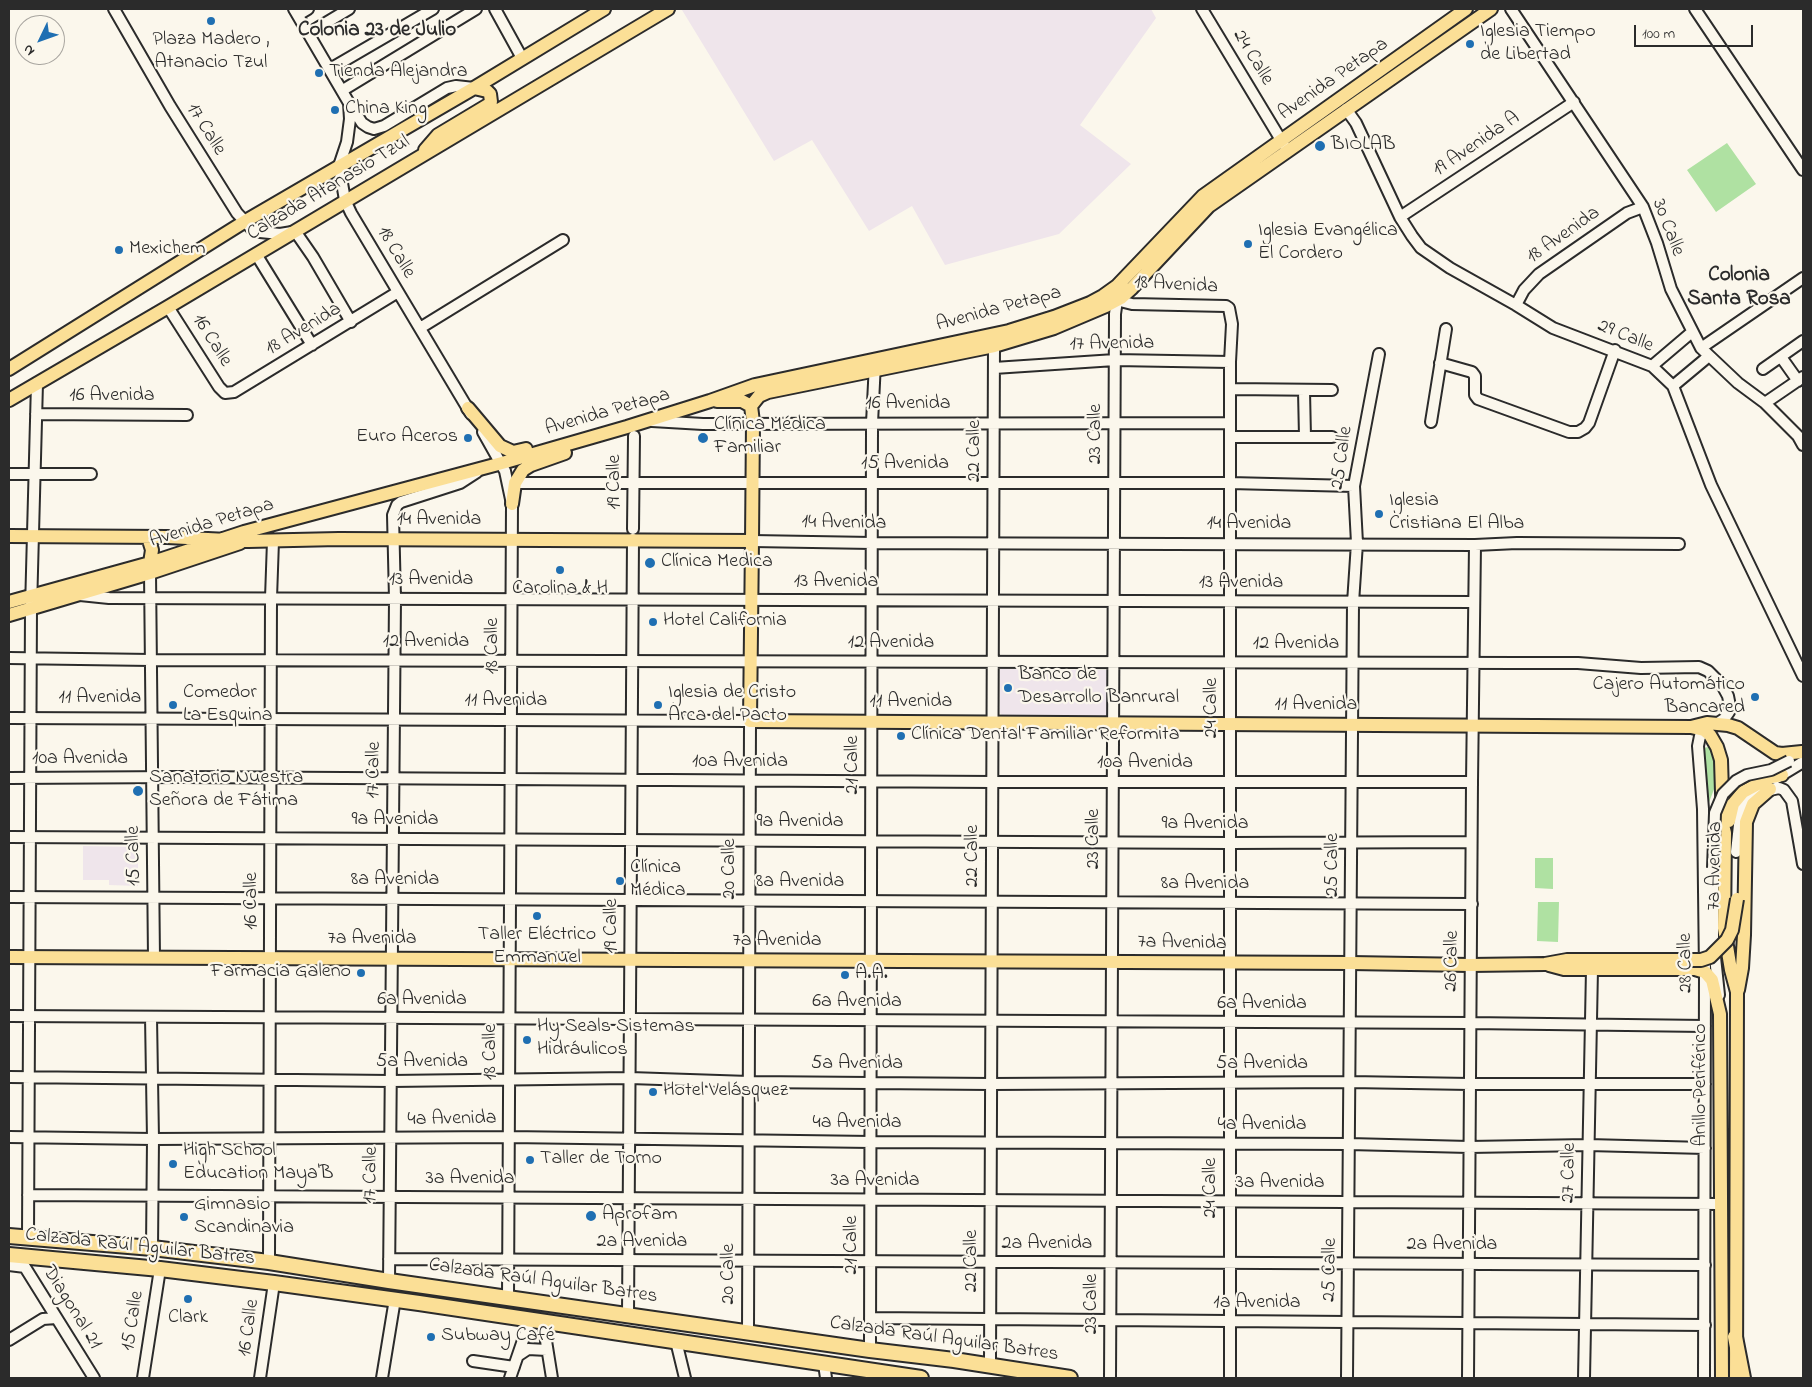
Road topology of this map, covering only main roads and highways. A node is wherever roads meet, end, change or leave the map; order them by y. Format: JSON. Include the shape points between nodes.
{"nodes":[{"id":1,"x":604,"y":9,"type":"edge"},
{"id":2,"x":668,"y":9,"type":"edge"},
{"id":3,"x":1466,"y":9,"type":"edge"},
{"id":4,"x":1491,"y":9,"type":"edge"},
{"id":5,"x":474,"y":88,"type":"junction"},
{"id":6,"x":1284,"y":145,"type":"junction"},
{"id":7,"x":416,"y":159,"type":"junction"},
{"id":8,"x":874,"y":365,"type":"junction"},
{"id":9,"x":9,"y":369,"type":"edge"},
{"id":10,"x":9,"y":400,"type":"edge"},
{"id":11,"x":710,"y":401,"type":"junction"},
{"id":12,"x":751,"y":406,"type":"junction"},
{"id":13,"x":468,"y":408,"type":"road end"},
{"id":14,"x":630,"y":431,"type":"junction"},
{"id":15,"x":512,"y":504,"type":"road end"},
{"id":16,"x":9,"y":536,"type":"edge"},
{"id":17,"x":148,"y":537,"type":"junction"},
{"id":18,"x":218,"y":540,"type":"junction"},
{"id":19,"x":248,"y":541,"type":"junction"},
{"id":20,"x":752,"y":541,"type":"junction"},
{"id":21,"x":150,"y":568,"type":"junction"},
{"id":22,"x":9,"y":602,"type":"edge"},
{"id":23,"x":9,"y":615,"type":"edge"},
{"id":24,"x":750,"y":721,"type":"joint"},
{"id":25,"x":1692,"y":727,"type":"junction"},
{"id":26,"x":1803,"y":755,"type":"edge"},
{"id":27,"x":1782,"y":775,"type":"road end"},
{"id":28,"x":1770,"y":789,"type":"road end"},
{"id":29,"x":1725,"y":833,"type":"junction"},
{"id":30,"x":1736,"y":852,"type":"road end"},
{"id":31,"x":9,"y":958,"type":"edge"},
{"id":32,"x":1545,"y":964,"type":"junction"},
{"id":33,"x":1738,"y":992,"type":"junction"},
{"id":34,"x":1720,"y":1014,"type":"joint"},
{"id":35,"x":9,"y":1236,"type":"edge"},
{"id":36,"x":15,"y":1261,"type":"edge"},
{"id":37,"x":1735,"y":1336,"type":"junction"},
{"id":38,"x":921,"y":1378,"type":"edge"},
{"id":39,"x":1070,"y":1378,"type":"edge"},
{"id":40,"x":1722,"y":1378,"type":"edge"},
{"id":41,"x":1736,"y":1378,"type":"edge"},
{"id":42,"x":1743,"y":1378,"type":"edge"}],
"edges":[{"from":1,"to":5,"type":"main road","name":"Calzada Atanasio Tzul"},
{"from":2,"to":7,"type":"main road","name":"Calzada Atanasio Tzul"},
{"from":3,"to":6,"type":"main road","name":"Avenida Petapa"},
{"from":4,"to":6,"type":"main road","name":"Avenida Petapa","via":[[1346,109]]},
{"from":5,"to":7,"type":"main road","via":[[486,90],[491,102],[438,135]]},
{"from":5,"to":9,"type":"main road","name":"Calzada Atanasio Tzul","via":[[244,222]]},
{"from":6,"to":8,"type":"main road","name":"Avenida Petapa","via":[[1203,196],[1117,286],[1103,296],[1009,332]]},
{"from":6,"to":8,"type":"main road","name":"Avenida Petapa","via":[[1209,206],[1132,288],[1093,313],[994,346]]},
{"from":7,"to":10,"type":"main road","name":"Calzada Atanasio Tzul"},
{"from":8,"to":11,"type":"main road","name":"Avenida Petapa","via":[[754,385]]},
{"from":8,"to":12,"type":"main road","name":"Avenida Petapa","via":[[768,392],[759,396]]},
{"from":11,"to":12,"type":"main road","via":[[742,401]]},
{"from":11,"to":14,"type":"main road","name":"Avenida Petapa","via":[[646,421]]},
{"from":12,"to":20,"type":"main road","name":"20 Calle"},
{"from":13,"to":14,"type":"main road","via":[[500,446],[513,452],[604,426],[614,425]]},
{"from":14,"to":15,"type":"main road","via":[[531,464],[523,470],[516,483]]},
{"from":14,"to":18,"type":"main road","name":"Avenida Petapa"},
{"from":16,"to":17,"type":"main road","name":"14 Avenida"},
{"from":17,"to":18,"type":"main road","name":"14 Avenida"},
{"from":17,"to":21,"type":"main road","via":[[152,550]]},
{"from":18,"to":19,"type":"main road","name":"14 Avenida"},
{"from":18,"to":21,"type":"main road","name":"Avenida Petapa"},
{"from":19,"to":20,"type":"main road","name":"14 Avenida","via":[[512,539],[633,534]]},
{"from":19,"to":21,"type":"main road","name":"Avenida Petapa"},
{"from":20,"to":24,"type":"main road","name":"20 Calle"},
{"from":21,"to":22,"type":"main road","name":"Avenida Petapa"},
{"from":21,"to":23,"type":"main road","name":"Avenida Petapa"},
{"from":24,"to":25,"type":"main road","name":"11 Avenida"},
{"from":25,"to":26,"type":"main road","name":"11 Avenida","via":[[1718,723],[1738,728],[1775,753]]},
{"from":25,"to":29,"type":"main road","name":"Anillo Periférico","via":[[1707,731],[1721,760]]},
{"from":27,"to":29,"type":"main road","via":[[1764,780],[1739,796],[1731,809]]},
{"from":28,"to":33,"type":"main road","via":[[1753,804],[1746,822],[1744,935]]},
{"from":29,"to":33,"type":"main road","name":"Anillo Periférico","via":[[1724,928]]},
{"from":30,"to":32,"type":"main road","name":"7a Avenida","bridge":true,"via":[[1737,899],[1732,930],[1710,957],[1701,960],[1567,960]]},
{"from":31,"to":32,"type":"main road","name":"7a Avenida"},
{"from":32,"to":34,"type":"main road","name":"7a Avenida","via":[[1564,969],[1695,969],[1710,975]]},
{"from":33,"to":37,"type":"main road","name":"Anillo Periférico"},
{"from":34,"to":40,"type":"main road","name":"Anillo Periférico"},
{"from":35,"to":39,"type":"highway","name":"Calzada Raúl Aguilar Batres","via":[[269,1262]]},
{"from":36,"to":38,"type":"highway","name":"Calzada Raúl Aguilar Batres","via":[[160,1269],[274,1283]]},
{"from":37,"to":41,"type":"main road","name":"Anillo Periférico"},
{"from":37,"to":42,"type":"highway"}]}
